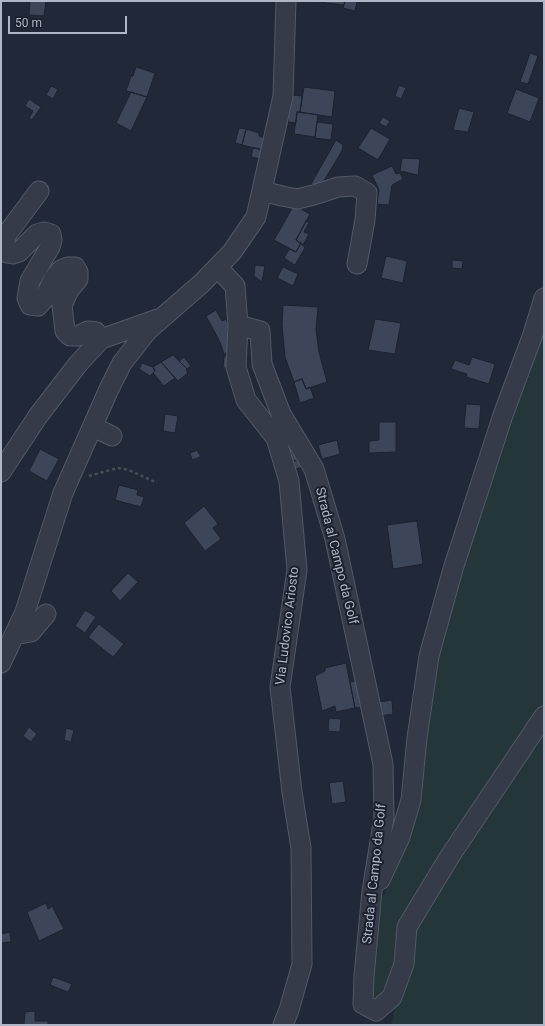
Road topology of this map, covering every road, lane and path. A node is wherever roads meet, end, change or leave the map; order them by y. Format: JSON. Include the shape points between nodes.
{"nodes":[{"id":1,"x":286,"y":1,"type":"edge"},
{"id":2,"x":39,"y":191,"type":"dead end"},
{"id":3,"x":262,"y":191,"type":"junction"},
{"id":4,"x":357,"y":264,"type":"dead end"},
{"id":5,"x":218,"y":268,"type":"junction"},
{"id":6,"x":544,"y":298,"type":"edge"},
{"id":7,"x":161,"y":318,"type":"junction"},
{"id":8,"x":238,"y":326,"type":"junction"},
{"id":9,"x":101,"y":339,"type":"junction"},
{"id":10,"x":93,"y":427,"type":"junction"},
{"id":11,"x":112,"y":436,"type":"dead end"},
{"id":12,"x":1,"y":472,"type":"edge"},
{"id":13,"x":88,"y":476,"type":"dead end"},
{"id":14,"x":157,"y":484,"type":"dead end"},
{"id":15,"x":46,"y":614,"type":"dead end"},
{"id":16,"x":14,"y":635,"type":"junction"},
{"id":17,"x":1,"y":663,"type":"edge"},
{"id":18,"x":544,"y":716,"type":"edge"},
{"id":19,"x":371,"y":900,"type":"junction"},
{"id":20,"x":282,"y":1025,"type":"edge"}],
"edges":[{"from":1,"to":3,"type":"street","via":[[282,96]]},
{"from":2,"to":9,"type":"street","via":[[7,234],[4,243],[7,253],[19,252],[37,234],[51,234],[50,247],[30,281],[26,298],[30,305],[38,306],[61,270],[75,267],[78,279],[62,305],[65,331],[70,336],[78,336],[88,331],[96,332]]},
{"from":3,"to":4,"type":"street","via":[[297,199],[338,187],[355,186],[367,193]]},
{"from":3,"to":5,"type":"street","via":[[256,217]]},
{"from":5,"to":7,"type":"street"},
{"from":5,"to":8,"type":"street","name":"Via Ludovico Ariosto","via":[[235,286]]},
{"from":6,"to":19,"type":"street","via":[[503,414],[454,568],[430,656],[417,738],[411,800],[400,837]]},
{"from":7,"to":9,"type":"street"},
{"from":7,"to":10,"type":"street","via":[[122,363]]},
{"from":8,"to":19,"type":"street","name":"Strada al Campo da Golf","via":[[260,331],[262,364],[281,414],[314,469],[335,539],[383,764],[384,817]]},
{"from":8,"to":20,"type":"street","name":"Via Ludovico Ariosto","via":[[236,368],[246,400],[276,438],[289,481],[297,570],[280,686],[301,848],[302,964]]},
{"from":9,"to":12,"type":"street","via":[[38,416]]},
{"from":10,"to":11,"type":"street"},
{"from":10,"to":16,"type":"street","via":[[62,493],[25,612]]},
{"from":13,"to":14,"type":"path","via":[[118,468],[129,470]]},
{"from":15,"to":16,"type":"street","via":[[31,632]]},
{"from":16,"to":17,"type":"street"},
{"from":18,"to":19,"type":"street","name":"Strada al Campo da Golf","via":[[450,856],[407,927],[404,964],[392,997],[376,1011],[363,1004]]}]}
